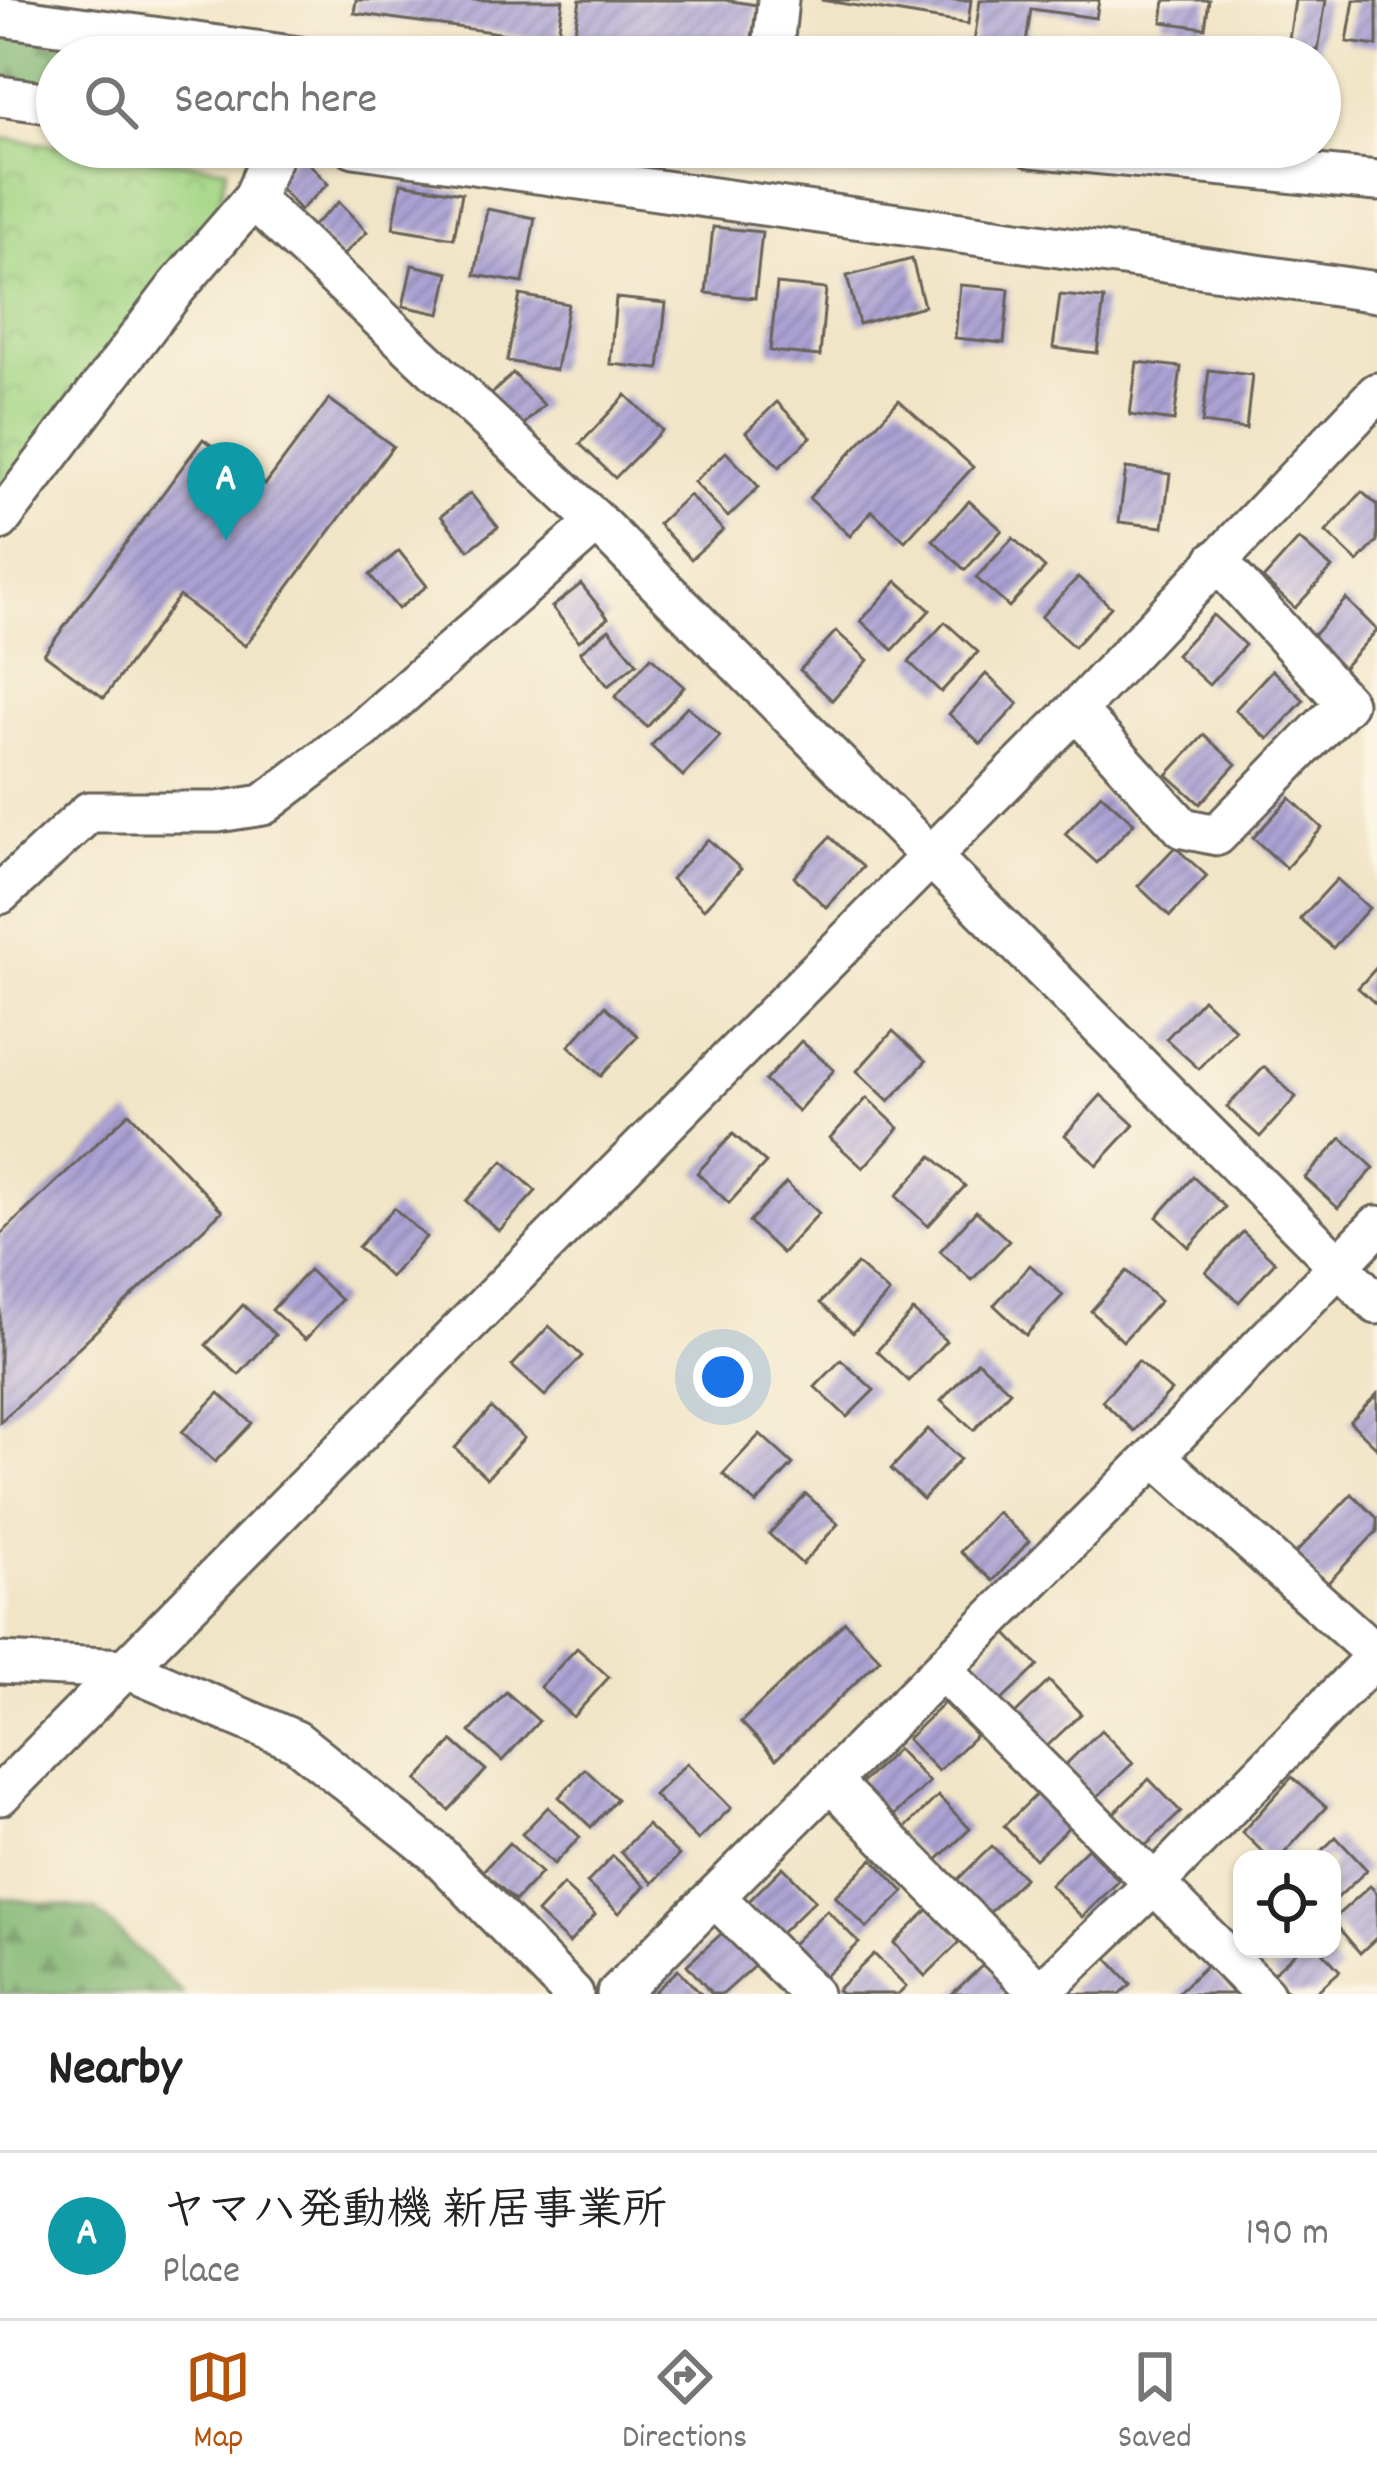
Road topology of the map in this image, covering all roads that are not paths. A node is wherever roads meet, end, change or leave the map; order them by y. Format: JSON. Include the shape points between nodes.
{"nodes":[{"id":1,"x":778,"y":0,"type":"edge"},
{"id":2,"x":0,"y":16,"type":"edge"},
{"id":3,"x":146,"y":36,"type":"edge"},
{"id":4,"x":774,"y":36,"type":"edge"},
{"id":5,"x":0,"y":96,"type":"edge"},
{"id":6,"x":36,"y":101,"type":"edge"},
{"id":7,"x":267,"y":168,"type":"edge"},
{"id":8,"x":502,"y":168,"type":"edge"},
{"id":9,"x":1245,"y":168,"type":"edge"},
{"id":10,"x":1377,"y":181,"type":"edge"},
{"id":11,"x":253,"y":199,"type":"junction"},
{"id":12,"x":1377,"y":292,"type":"edge"},
{"id":13,"x":1377,"y":393,"type":"edge"},
{"id":14,"x":0,"y":520,"type":"edge"},
{"id":15,"x":597,"y":522,"type":"junction"},
{"id":16,"x":1216,"y":560,"type":"junction"},
{"id":17,"x":1076,"y":710,"type":"junction"},
{"id":18,"x":930,"y":855,"type":"junction"},
{"id":19,"x":0,"y":894,"type":"edge"},
{"id":20,"x":1377,"y":1226,"type":"edge"},
{"id":21,"x":1336,"y":1265,"type":"junction"},
{"id":22,"x":1377,"y":1304,"type":"edge"},
{"id":23,"x":1155,"y":1456,"type":"junction"},
{"id":24,"x":1377,"y":1655,"type":"edge"},
{"id":25,"x":0,"y":1663,"type":"edge"},
{"id":26,"x":127,"y":1669,"type":"junction"},
{"id":27,"x":942,"y":1670,"type":"junction"},
{"id":28,"x":830,"y":1781,"type":"junction"},
{"id":29,"x":0,"y":1795,"type":"edge"},
{"id":30,"x":1155,"y":1883,"type":"junction"},
{"id":31,"x":715,"y":1898,"type":"junction"},
{"id":32,"x":573,"y":1994,"type":"edge"},
{"id":33,"x":617,"y":1994,"type":"edge"},
{"id":34,"x":812,"y":1994,"type":"edge"},
{"id":35,"x":1040,"y":1994,"type":"edge"},
{"id":36,"x":1264,"y":1994,"type":"edge"}],
"edges":[{"from":1,"to":4,"type":"street"},
{"from":2,"to":3,"type":"street"},
{"from":5,"to":6,"type":"street"},
{"from":7,"to":11,"type":"street"},
{"from":8,"to":12,"type":"street"},
{"from":9,"to":10,"type":"street"},
{"from":11,"to":14,"type":"street"},
{"from":11,"to":15,"type":"street"},
{"from":13,"to":16,"type":"street"},
{"from":15,"to":18,"type":"street"},
{"from":15,"to":19,"type":"street","via":[[363,729],[263,805],[89,812]]},
{"from":16,"to":17,"type":"street"},
{"from":16,"to":17,"type":"street","via":[[1346,703],[1216,835],[1183,828]]},
{"from":17,"to":18,"type":"street"},
{"from":18,"to":21,"type":"street"},
{"from":18,"to":26,"type":"street"},
{"from":20,"to":21,"type":"street"},
{"from":21,"to":22,"type":"street"},
{"from":21,"to":23,"type":"street"},
{"from":23,"to":24,"type":"street"},
{"from":23,"to":27,"type":"street"},
{"from":24,"to":30,"type":"street"},
{"from":25,"to":26,"type":"street"},
{"from":26,"to":29,"type":"street"},
{"from":26,"to":32,"type":"street","via":[[296,1741],[436,1852]]},
{"from":27,"to":28,"type":"street"},
{"from":27,"to":30,"type":"street"},
{"from":28,"to":31,"type":"street"},
{"from":28,"to":35,"type":"street"},
{"from":30,"to":35,"type":"street"},
{"from":30,"to":36,"type":"street"},
{"from":31,"to":33,"type":"street"},
{"from":31,"to":34,"type":"street"}]}
